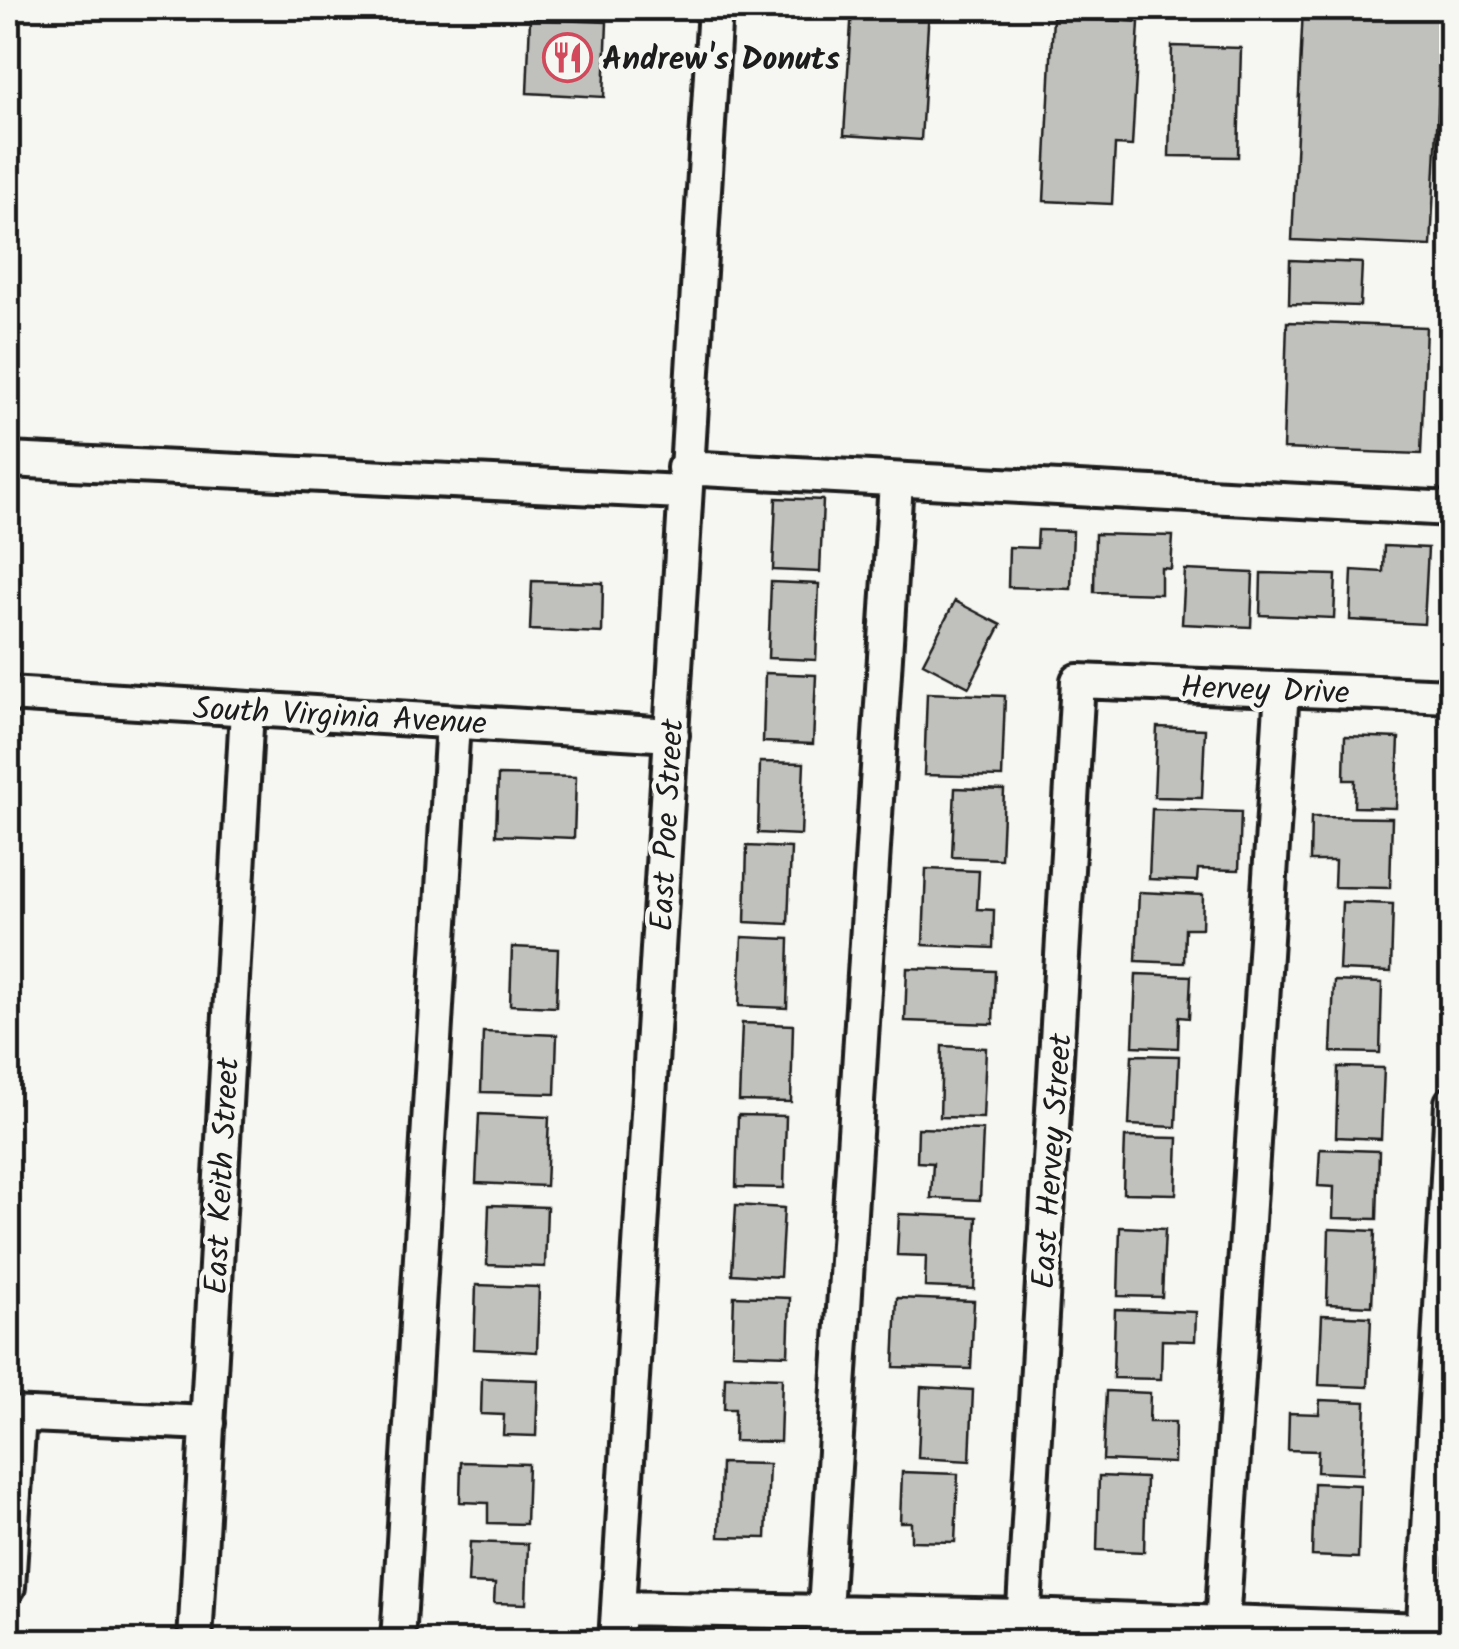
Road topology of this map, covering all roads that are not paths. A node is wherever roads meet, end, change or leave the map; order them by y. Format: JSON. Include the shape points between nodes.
{"nodes":[{"id":1,"x":715,"y":8,"type":"edge"},
{"id":2,"x":8,"y":460,"type":"edge"},
{"id":3,"x":683,"y":480,"type":"junction"},
{"id":4,"x":896,"y":482,"type":"junction"},
{"id":5,"x":1452,"y":508,"type":"edge"},
{"id":6,"x":1078,"y":680,"type":"joint"},
{"id":7,"x":1282,"y":689,"type":"junction"},
{"id":8,"x":8,"y":694,"type":"edge"},
{"id":9,"x":1452,"y":696,"type":"edge"},
{"id":10,"x":248,"y":710,"type":"junction"},
{"id":11,"x":454,"y":722,"type":"junction"},
{"id":12,"x":672,"y":736,"type":"junction"},
{"id":13,"x":1452,"y":1104,"type":"edge"},
{"id":14,"x":13,"y":1414,"type":"edge"},
{"id":15,"x":208,"y":1424,"type":"junction"},
{"id":16,"x":8,"y":1587,"type":"edge"},
{"id":17,"x":618,"y":1608,"type":"junction"},
{"id":18,"x":823,"y":1627,"type":"edge"},
{"id":19,"x":1023,"y":1629,"type":"edge"},
{"id":20,"x":1222,"y":1632,"type":"edge"},
{"id":21,"x":1433,"y":1634,"type":"edge"},
{"id":22,"x":195,"y":1642,"type":"edge"},
{"id":23,"x":398,"y":1642,"type":"edge"},
{"id":24,"x":616,"y":1642,"type":"edge"}],
"edges":[{"from":1,"to":3,"type":"street","name":"East Poe Street"},
{"from":2,"to":3,"type":"street"},
{"from":3,"to":4,"type":"street"},
{"from":3,"to":12,"type":"street","name":"East Poe Street"},
{"from":4,"to":5,"type":"street"},
{"from":4,"to":18,"type":"street"},
{"from":6,"to":7,"type":"street","name":"Hervey Drive"},
{"from":6,"to":19,"type":"street","name":"East Hervey Street"},
{"from":7,"to":9,"type":"street","name":"Hervey Drive"},
{"from":7,"to":20,"type":"street"},
{"from":8,"to":10,"type":"street","name":"South Virginia Avenue"},
{"from":10,"to":11,"type":"street","name":"South Virginia Avenue"},
{"from":10,"to":15,"type":"street","name":"East Keith Street"},
{"from":11,"to":12,"type":"street","name":"South Virginia Avenue"},
{"from":11,"to":23,"type":"street"},
{"from":12,"to":17,"type":"street","name":"East Poe Street"},
{"from":13,"to":21,"type":"street"},
{"from":14,"to":15,"type":"street"},
{"from":14,"to":16,"type":"street"},
{"from":15,"to":22,"type":"street","name":"East Keith Street"},
{"from":17,"to":18,"type":"street"},
{"from":17,"to":24,"type":"street","name":"East Poe Street"},
{"from":18,"to":19,"type":"street"},
{"from":19,"to":20,"type":"street"},
{"from":20,"to":21,"type":"street"}]}
